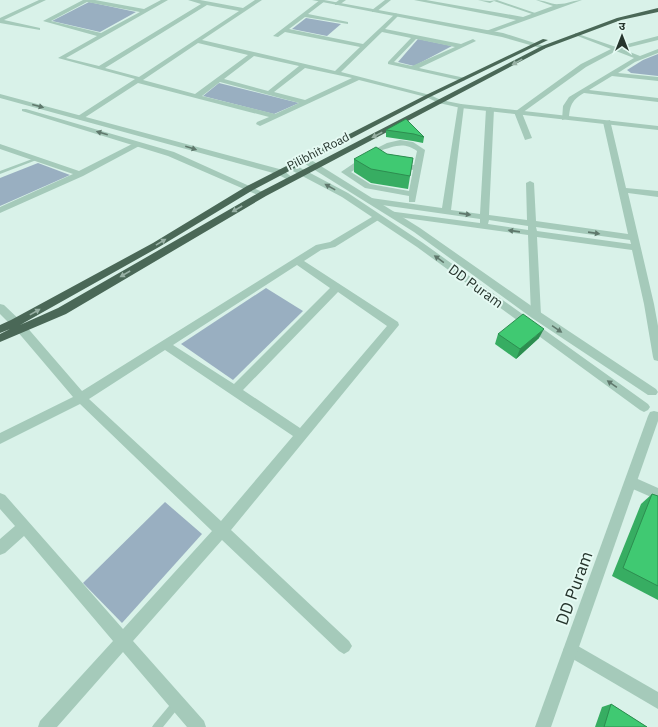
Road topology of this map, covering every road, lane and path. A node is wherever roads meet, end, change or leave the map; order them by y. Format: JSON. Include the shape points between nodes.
{"nodes":[{"id":1,"x":43,"y":0,"type":"edge"},
{"id":2,"x":87,"y":0,"type":"edge"},
{"id":3,"x":165,"y":0,"type":"edge"},
{"id":4,"x":191,"y":0,"type":"edge"},
{"id":5,"x":259,"y":0,"type":"edge"},
{"id":6,"x":315,"y":0,"type":"edge"},
{"id":7,"x":343,"y":0,"type":"edge"},
{"id":8,"x":388,"y":0,"type":"edge"},
{"id":9,"x":417,"y":0,"type":"edge"},
{"id":10,"x":479,"y":0,"type":"edge"},
{"id":11,"x":539,"y":0,"type":"edge"},
{"id":12,"x":578,"y":0,"type":"edge"},
{"id":13,"x":322,"y":1,"type":"junction"},
{"id":14,"x":206,"y":3,"type":"junction"},
{"id":15,"x":337,"y":4,"type":"junction"},
{"id":16,"x":658,"y":5,"type":"edge"},
{"id":17,"x":558,"y":6,"type":"junction"},
{"id":18,"x":5,"y":10,"type":"dead end"},
{"id":19,"x":245,"y":10,"type":"junction"},
{"id":20,"x":658,"y":10,"type":"edge"},
{"id":21,"x":145,"y":11,"type":"junction"},
{"id":22,"x":374,"y":11,"type":"junction"},
{"id":23,"x":16,"y":13,"type":"junction"},
{"id":24,"x":536,"y":14,"type":"junction"},
{"id":25,"x":304,"y":15,"type":"junction"},
{"id":26,"x":396,"y":15,"type":"junction"},
{"id":27,"x":523,"y":18,"type":"junction"},
{"id":28,"x":352,"y":19,"type":"dead end"},
{"id":29,"x":0,"y":20,"type":"edge"},
{"id":30,"x":346,"y":24,"type":"junction"},
{"id":31,"x":38,"y":29,"type":"dead end"},
{"id":32,"x":340,"y":29,"type":"dead end"},
{"id":33,"x":284,"y":30,"type":"junction"},
{"id":34,"x":380,"y":30,"type":"junction"},
{"id":35,"x":488,"y":32,"type":"junction"},
{"id":36,"x":334,"y":34,"type":"dead end"},
{"id":37,"x":578,"y":34,"type":"junction"},
{"id":38,"x":102,"y":35,"type":"junction"},
{"id":39,"x":276,"y":36,"type":"dead end"},
{"id":40,"x":415,"y":37,"type":"junction"},
{"id":41,"x":658,"y":38,"type":"edge"},
{"id":42,"x":328,"y":39,"type":"junction"},
{"id":43,"x":197,"y":41,"type":"junction"},
{"id":44,"x":473,"y":41,"type":"dead end"},
{"id":45,"x":534,"y":44,"type":"junction"},
{"id":46,"x":364,"y":46,"type":"junction"},
{"id":47,"x":461,"y":46,"type":"junction"},
{"id":48,"x":544,"y":47,"type":"junction"},
{"id":49,"x":615,"y":49,"type":"junction"},
{"id":50,"x":658,"y":51,"type":"edge"},
{"id":51,"x":253,"y":54,"type":"junction"},
{"id":52,"x":639,"y":58,"type":"junction"},
{"id":53,"x":303,"y":66,"type":"junction"},
{"id":54,"x":100,"y":68,"type":"junction"},
{"id":55,"x":414,"y":68,"type":"junction"},
{"id":56,"x":336,"y":73,"type":"junction"},
{"id":57,"x":611,"y":74,"type":"junction"},
{"id":58,"x":358,"y":78,"type":"junction"},
{"id":59,"x":463,"y":79,"type":"junction"},
{"id":60,"x":658,"y":79,"type":"edge"},
{"id":61,"x":140,"y":80,"type":"junction"},
{"id":62,"x":219,"y":80,"type":"junction"},
{"id":63,"x":582,"y":91,"type":"junction"},
{"id":64,"x":270,"y":93,"type":"junction"},
{"id":65,"x":0,"y":96,"type":"edge"},
{"id":66,"x":197,"y":96,"type":"junction"},
{"id":67,"x":428,"y":96,"type":"junction"},
{"id":68,"x":658,"y":100,"type":"edge"},
{"id":69,"x":441,"y":102,"type":"junction"},
{"id":70,"x":0,"y":103,"type":"edge"},
{"id":71,"x":306,"y":103,"type":"junction"},
{"id":72,"x":461,"y":106,"type":"junction"},
{"id":73,"x":490,"y":109,"type":"junction"},
{"id":74,"x":518,"y":112,"type":"junction"},
{"id":75,"x":276,"y":117,"type":"junction"},
{"id":76,"x":82,"y":118,"type":"junction"},
{"id":77,"x":565,"y":118,"type":"junction"},
{"id":78,"x":607,"y":122,"type":"junction"},
{"id":79,"x":260,"y":124,"type":"dead end"},
{"id":80,"x":658,"y":128,"type":"edge"},
{"id":81,"x":528,"y":138,"type":"dead end"},
{"id":82,"x":140,"y":144,"type":"junction"},
{"id":83,"x":1,"y":147,"type":"edge"},
{"id":84,"x":37,"y":159,"type":"junction"},
{"id":85,"x":305,"y":160,"type":"junction"},
{"id":86,"x":389,"y":164,"type":"edge"},
{"id":87,"x":292,"y":166,"type":"junction"},
{"id":88,"x":316,"y":167,"type":"junction"},
{"id":89,"x":417,"y":168,"type":"junction"},
{"id":90,"x":280,"y":172,"type":"junction"},
{"id":91,"x":0,"y":173,"type":"edge"},
{"id":92,"x":303,"y":173,"type":"junction"},
{"id":93,"x":80,"y":174,"type":"junction"},
{"id":94,"x":290,"y":179,"type":"junction"},
{"id":95,"x":530,"y":183,"type":"dead end"},
{"id":96,"x":250,"y":188,"type":"junction"},
{"id":97,"x":622,"y":190,"type":"junction"},
{"id":98,"x":263,"y":194,"type":"junction"},
{"id":99,"x":412,"y":194,"type":"junction"},
{"id":100,"x":658,"y":194,"type":"edge"},
{"id":101,"x":371,"y":201,"type":"junction"},
{"id":102,"x":412,"y":206,"type":"junction"},
{"id":103,"x":0,"y":210,"type":"edge"},
{"id":104,"x":446,"y":212,"type":"junction"},
{"id":105,"x":391,"y":213,"type":"junction"},
{"id":106,"x":377,"y":217,"type":"junction"},
{"id":107,"x":484,"y":222,"type":"junction"},
{"id":108,"x":531,"y":228,"type":"junction"},
{"id":109,"x":634,"y":238,"type":"junction"},
{"id":110,"x":636,"y":248,"type":"junction"},
{"id":111,"x":297,"y":261,"type":"junction"},
{"id":112,"x":337,"y":287,"type":"junction"},
{"id":113,"x":653,"y":305,"type":"edge"},
{"id":114,"x":0,"y":308,"type":"edge"},
{"id":115,"x":536,"y":315,"type":"junction"},
{"id":116,"x":18,"y":326,"type":"junction"},
{"id":117,"x":0,"y":329,"type":"edge"},
{"id":118,"x":0,"y":338,"type":"edge"},
{"id":119,"x":165,"y":345,"type":"junction"},
{"id":120,"x":658,"y":357,"type":"edge"},
{"id":121,"x":235,"y":391,"type":"junction"},
{"id":122,"x":655,"y":392,"type":"edge"},
{"id":123,"x":81,"y":398,"type":"junction"},
{"id":124,"x":652,"y":413,"type":"edge"},
{"id":125,"x":302,"y":435,"type":"junction"},
{"id":126,"x":0,"y":439,"type":"edge"},
{"id":127,"x":631,"y":482,"type":"junction"},
{"id":128,"x":658,"y":494,"type":"edge"},
{"id":129,"x":0,"y":500,"type":"edge"},
{"id":130,"x":24,"y":527,"type":"junction"},
{"id":131,"x":221,"y":531,"type":"junction"},
{"id":132,"x":0,"y":548,"type":"edge"},
{"id":133,"x":123,"y":641,"type":"junction"},
{"id":134,"x":344,"y":646,"type":"dead end"},
{"id":135,"x":571,"y":650,"type":"junction"},
{"id":136,"x":658,"y":701,"type":"edge"},
{"id":137,"x":177,"y":703,"type":"junction"},
{"id":138,"x":46,"y":727,"type":"edge"},
{"id":139,"x":157,"y":727,"type":"edge"},
{"id":140,"x":198,"y":727,"type":"edge"},
{"id":141,"x":543,"y":727,"type":"edge"}],
"edges":[{"from":1,"to":23,"type":"street"},
{"from":2,"to":21,"type":"street"},
{"from":2,"to":38,"type":"street","via":[[46,21]]},
{"from":3,"to":21,"type":"street"},
{"from":4,"to":14,"type":"street"},
{"from":5,"to":19,"type":"street"},
{"from":6,"to":13,"type":"street"},
{"from":7,"to":15,"type":"street"},
{"from":8,"to":22,"type":"street"},
{"from":9,"to":27,"type":"street"},
{"from":10,"to":24,"type":"lane","via":[[494,0]]},
{"from":11,"to":17,"type":"street"},
{"from":12,"to":17,"type":"street"},
{"from":13,"to":15,"type":"street"},
{"from":13,"to":25,"type":"street"},
{"from":14,"to":19,"type":"street"},
{"from":14,"to":54,"type":"street"},
{"from":15,"to":22,"type":"street"},
{"from":16,"to":45,"type":"highway","via":[[606,17]]},
{"from":17,"to":24,"type":"street"},
{"from":18,"to":23,"type":"street"},
{"from":19,"to":43,"type":"street"},
{"from":20,"to":37,"type":"highway","name":"Pilibhit Road","via":[[619,19]]},
{"from":21,"to":38,"type":"street"},
{"from":22,"to":26,"type":"street"},
{"from":23,"to":29,"type":"street"},
{"from":24,"to":27,"type":"street"},
{"from":25,"to":30,"type":"street"},
{"from":25,"to":33,"type":"street"},
{"from":26,"to":34,"type":"street"},
{"from":26,"to":35,"type":"street"},
{"from":27,"to":35,"type":"street"},
{"from":28,"to":30,"type":"street"},
{"from":29,"to":31,"type":"street"},
{"from":30,"to":32,"type":"street"},
{"from":33,"to":39,"type":"street"},
{"from":33,"to":42,"type":"street"},
{"from":34,"to":40,"type":"street"},
{"from":34,"to":46,"type":"street"},
{"from":35,"to":45,"type":"street"},
{"from":36,"to":42,"type":"street"},
{"from":37,"to":48,"type":"highway","name":"Pilibhit Road"},
{"from":37,"to":49,"type":"street"},
{"from":38,"to":54,"type":"street","via":[[61,58]]},
{"from":40,"to":47,"type":"street"},
{"from":40,"to":55,"type":"street","via":[[390,63]]},
{"from":41,"to":49,"type":"street","via":[[641,40]]},
{"from":42,"to":46,"type":"street"},
{"from":43,"to":51,"type":"street"},
{"from":43,"to":61,"type":"street"},
{"from":44,"to":47,"type":"street"},
{"from":45,"to":48,"type":"street"},
{"from":45,"to":59,"type":"highway"},
{"from":46,"to":56,"type":"street"},
{"from":47,"to":55,"type":"street"},
{"from":48,"to":69,"type":"highway","name":"Pilibhit Road","one_way":true},
{"from":49,"to":52,"type":"street"},
{"from":49,"to":74,"type":"street","via":[[582,66]]},
{"from":50,"to":52,"type":"street"},
{"from":51,"to":53,"type":"street"},
{"from":51,"to":62,"type":"street"},
{"from":52,"to":57,"type":"street"},
{"from":53,"to":56,"type":"street"},
{"from":53,"to":64,"type":"street"},
{"from":54,"to":61,"type":"street"},
{"from":55,"to":59,"type":"street"},
{"from":56,"to":58,"type":"street"},
{"from":57,"to":60,"type":"street"},
{"from":57,"to":63,"type":"street"},
{"from":58,"to":67,"type":"street"},
{"from":58,"to":71,"type":"street"},
{"from":59,"to":67,"type":"highway"},
{"from":61,"to":66,"type":"street"},
{"from":61,"to":76,"type":"street"},
{"from":62,"to":64,"type":"street"},
{"from":62,"to":66,"type":"street"},
{"from":63,"to":68,"type":"street"},
{"from":63,"to":77,"type":"street","via":[[571,98],[566,106]]},
{"from":64,"to":71,"type":"street"},
{"from":65,"to":76,"type":"street","one_way":true},
{"from":66,"to":75,"type":"street"},
{"from":67,"to":69,"type":"street"},
{"from":67,"to":85,"type":"highway"},
{"from":69,"to":72,"type":"street"},
{"from":69,"to":88,"type":"highway","name":"Pilibhit Road","one_way":true},
{"from":82,"to":70,"type":"street","one_way":true},
{"from":71,"to":75,"type":"street"},
{"from":72,"to":73,"type":"street"},
{"from":72,"to":104,"type":"street"},
{"from":73,"to":74,"type":"street"},
{"from":73,"to":107,"type":"street"},
{"from":74,"to":77,"type":"street"},
{"from":74,"to":81,"type":"street"},
{"from":75,"to":79,"type":"street"},
{"from":76,"to":90,"type":"street","one_way":true},
{"from":77,"to":78,"type":"street"},
{"from":78,"to":80,"type":"street"},
{"from":78,"to":97,"type":"street"},
{"from":82,"to":93,"type":"street"},
{"from":82,"to":96,"type":"street","via":[[171,154]]},
{"from":83,"to":84,"type":"street"},
{"from":84,"to":91,"type":"lane"},
{"from":84,"to":93,"type":"street"},
{"from":85,"to":87,"type":"highway"},
{"from":85,"to":88,"type":"street","name":"DD Puram"},
{"from":86,"to":89,"type":"street"},
{"from":87,"to":90,"type":"highway"},
{"from":87,"to":92,"type":"street","name":"DD Puram"},
{"from":88,"to":92,"type":"highway","name":"Pilibhit Road"},
{"from":88,"to":101,"type":"street","name":"DD Puram"},
{"from":89,"to":99,"type":"street"},
{"from":89,"to":99,"type":"street","via":[[421,150],[414,144],[404,142],[393,143],[344,172],[368,186]]},
{"from":90,"to":94,"type":"street"},
{"from":90,"to":96,"type":"highway"},
{"from":92,"to":94,"type":"highway","name":"Pilibhit Road"},
{"from":106,"to":92,"type":"street","name":"DD Puram","one_way":true,"via":[[345,195]]},
{"from":93,"to":103,"type":"street"},
{"from":94,"to":98,"type":"highway","name":"Pilibhit Road"},
{"from":95,"to":108,"type":"street"},
{"from":96,"to":98,"type":"street"},
{"from":116,"to":96,"type":"highway","one_way":true},
{"from":97,"to":100,"type":"street"},
{"from":97,"to":109,"type":"street"},
{"from":98,"to":116,"type":"highway","name":"Pilibhit Road","one_way":true,"via":[[62,311]]},
{"from":99,"to":102,"type":"street"},
{"from":101,"to":102,"type":"street"},
{"from":101,"to":105,"type":"street","name":"DD Puram"},
{"from":102,"to":104,"type":"street"},
{"from":104,"to":107,"type":"street","one_way":true},
{"from":105,"to":107,"type":"street"},
{"from":105,"to":115,"type":"street","name":"DD Puram"},
{"from":106,"to":111,"type":"street","via":[[332,245],[319,247]]},
{"from":124,"to":106,"type":"street","name":"DD Puram","one_way":true},
{"from":107,"to":108,"type":"street"},
{"from":108,"to":109,"type":"street","one_way":true},
{"from":108,"to":110,"type":"street"},
{"from":108,"to":115,"type":"street"},
{"from":109,"to":110,"type":"street"},
{"from":110,"to":113,"type":"street"},
{"from":111,"to":112,"type":"street"},
{"from":111,"to":119,"type":"street"},
{"from":112,"to":121,"type":"street"},
{"from":112,"to":125,"type":"street","via":[[394,325]]},
{"from":113,"to":120,"type":"street"},
{"from":114,"to":116,"type":"street"},
{"from":115,"to":122,"type":"street","name":"DD Puram","one_way":true},
{"from":116,"to":117,"type":"highway"},
{"from":116,"to":118,"type":"highway","name":"Pilibhit Road"},
{"from":116,"to":123,"type":"street"},
{"from":119,"to":121,"type":"street"},
{"from":119,"to":123,"type":"street"},
{"from":121,"to":125,"type":"street"},
{"from":122,"to":124,"type":"street","via":[[643,397]]},
{"from":123,"to":126,"type":"street"},
{"from":123,"to":131,"type":"street"},
{"from":124,"to":127,"type":"street","name":"DD Puram"},
{"from":125,"to":131,"type":"street"},
{"from":127,"to":128,"type":"street"},
{"from":127,"to":135,"type":"street","name":"DD Puram"},
{"from":129,"to":130,"type":"street"},
{"from":130,"to":132,"type":"street"},
{"from":130,"to":133,"type":"street"},
{"from":131,"to":133,"type":"street"},
{"from":131,"to":134,"type":"street"},
{"from":133,"to":137,"type":"street"},
{"from":133,"to":138,"type":"street"},
{"from":135,"to":136,"type":"street"},
{"from":135,"to":141,"type":"street","name":"DD Puram"},
{"from":137,"to":139,"type":"lane"},
{"from":137,"to":140,"type":"street"}]}
